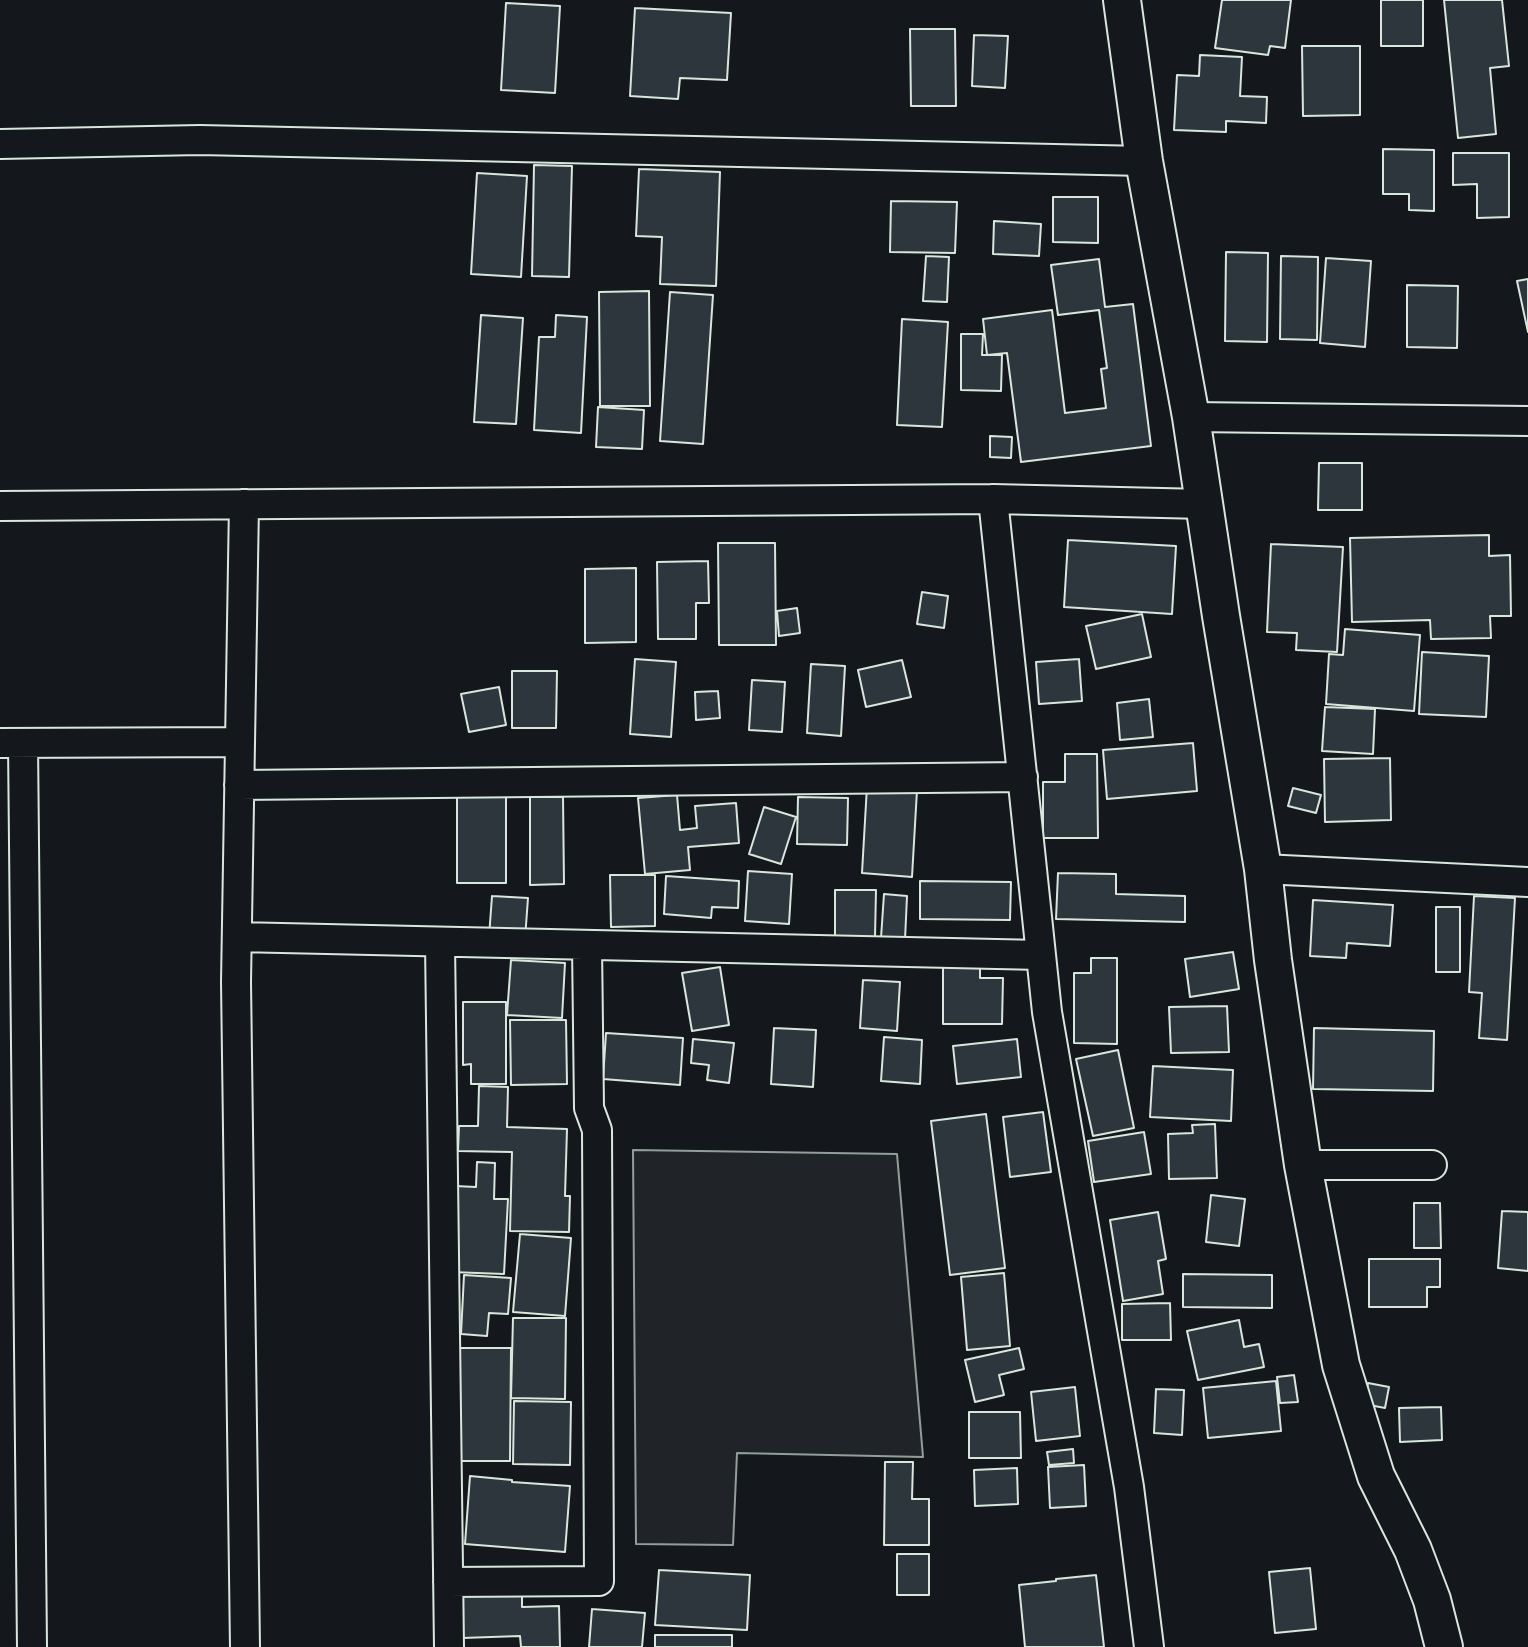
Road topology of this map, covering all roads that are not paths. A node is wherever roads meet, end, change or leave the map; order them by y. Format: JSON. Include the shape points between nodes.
{"nodes":[{"id":1,"x":1122,"y":0,"type":"edge"},
{"id":2,"x":0,"y":144,"type":"edge"},
{"id":3,"x":1144,"y":161,"type":"junction"},
{"id":4,"x":1191,"y":417,"type":"junction"},
{"id":5,"x":1528,"y":421,"type":"edge"},
{"id":6,"x":993,"y":499,"type":"junction"},
{"id":7,"x":244,"y":504,"type":"junction"},
{"id":8,"x":1204,"y":504,"type":"junction"},
{"id":9,"x":0,"y":506,"type":"edge"},
{"id":10,"x":240,"y":742,"type":"junction"},
{"id":11,"x":12,"y":743,"type":"edge"},
{"id":12,"x":1023,"y":777,"type":"junction"},
{"id":13,"x":239,"y":785,"type":"junction"},
{"id":14,"x":1263,"y":869,"type":"junction"},
{"id":15,"x":1528,"y":882,"type":"edge"},
{"id":16,"x":237,"y":937,"type":"junction"},
{"id":17,"x":440,"y":942,"type":"junction"},
{"id":18,"x":587,"y":945,"type":"junction"},
{"id":19,"x":1041,"y":955,"type":"junction"},
{"id":20,"x":1303,"y":1165,"type":"junction"},
{"id":21,"x":1432,"y":1165,"type":"dead end"},
{"id":22,"x":448,"y":1582,"type":"junction"},
{"id":23,"x":32,"y":1647,"type":"edge"},
{"id":24,"x":245,"y":1647,"type":"edge"},
{"id":25,"x":449,"y":1647,"type":"edge"},
{"id":26,"x":1149,"y":1647,"type":"edge"},
{"id":27,"x":1444,"y":1647,"type":"edge"}],
"edges":[{"from":1,"to":3,"type":"street"},
{"from":2,"to":3,"type":"street","via":[[200,140]]},
{"from":3,"to":4,"type":"street"},
{"from":4,"to":5,"type":"street"},
{"from":4,"to":8,"type":"street"},
{"from":6,"to":7,"type":"street"},
{"from":6,"to":8,"type":"street"},
{"from":6,"to":12,"type":"street"},
{"from":7,"to":9,"type":"street"},
{"from":7,"to":10,"type":"street"},
{"from":8,"to":14,"type":"street"},
{"from":10,"to":11,"type":"street"},
{"from":10,"to":13,"type":"street"},
{"from":11,"to":23,"type":"street"},
{"from":12,"to":13,"type":"street"},
{"from":12,"to":19,"type":"street"},
{"from":13,"to":16,"type":"street"},
{"from":14,"to":15,"type":"street"},
{"from":14,"to":20,"type":"street"},
{"from":16,"to":17,"type":"street"},
{"from":16,"to":24,"type":"street"},
{"from":17,"to":18,"type":"street"},
{"from":17,"to":22,"type":"street"},
{"from":18,"to":19,"type":"street"},
{"from":18,"to":22,"type":"street","via":[[589,1108],[597,1130],[599,1581]]},
{"from":19,"to":26,"type":"street","via":[[1129,1487]]},
{"from":20,"to":21,"type":"street"},
{"from":20,"to":27,"type":"street","via":[[1351,1403],[1376,1476],[1413,1550]]},
{"from":22,"to":25,"type":"street"}]}
